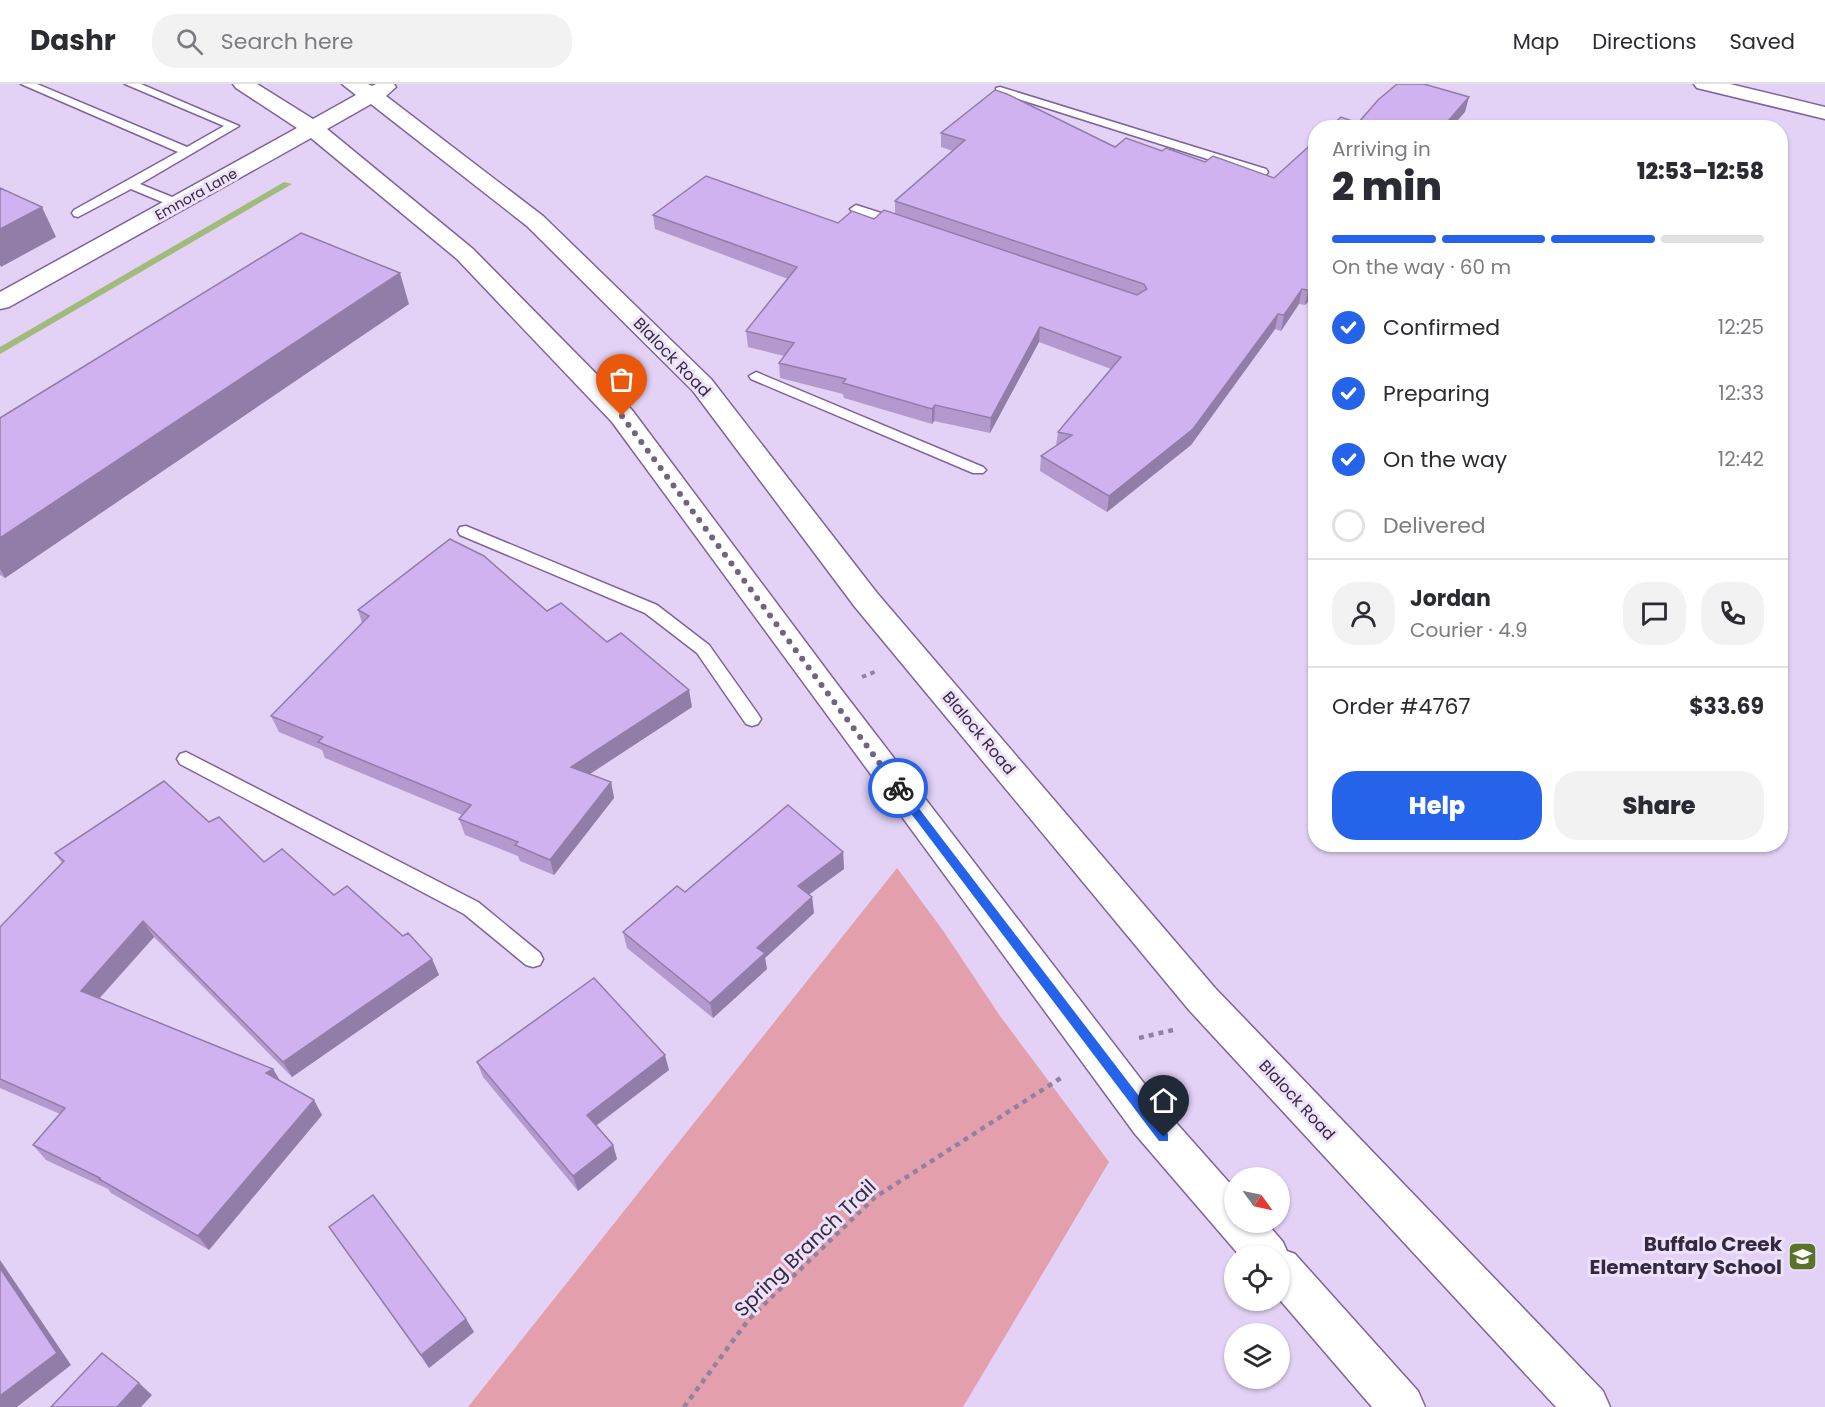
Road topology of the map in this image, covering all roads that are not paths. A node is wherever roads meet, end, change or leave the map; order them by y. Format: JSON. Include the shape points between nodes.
{"nodes":[{"id":1,"x":27,"y":84,"type":"edge"},
{"id":2,"x":243,"y":84,"type":"edge"},
{"id":3,"x":1704,"y":84,"type":"edge"},
{"id":4,"x":130,"y":86,"type":"edge"},
{"id":5,"x":372,"y":88,"type":"edge"},
{"id":6,"x":1000,"y":90,"type":"edge"},
{"id":7,"x":72,"y":92,"type":"dead end"},
{"id":8,"x":59,"y":98,"type":"junction"},
{"id":9,"x":98,"y":102,"type":"dead end"},
{"id":10,"x":85,"y":108,"type":"junction"},
{"id":11,"x":120,"y":112,"type":"dead end"},
{"id":12,"x":1825,"y":113,"type":"edge"},
{"id":13,"x":108,"y":118,"type":"junction"},
{"id":14,"x":154,"y":125,"type":"dead end"},
{"id":15,"x":314,"y":129,"type":"junction"},
{"id":16,"x":141,"y":132,"type":"junction"},
{"id":17,"x":189,"y":152,"type":"junction"},
{"id":18,"x":1262,"y":172,"type":"edge"},
{"id":19,"x":130,"y":184,"type":"junction"},
{"id":20,"x":178,"y":204,"type":"junction"},
{"id":21,"x":856,"y":209,"type":"dead end"},
{"id":22,"x":78,"y":213,"type":"dead end"},
{"id":23,"x":912,"y":228,"type":"edge"},
{"id":24,"x":0,"y":302,"type":"edge"},
{"id":25,"x":756,"y":376,"type":"dead end"},
{"id":26,"x":978,"y":470,"type":"dead end"},
{"id":27,"x":466,"y":531,"type":"dead end"},
{"id":28,"x":752,"y":719,"type":"dead end"},
{"id":29,"x":186,"y":759,"type":"dead end"},
{"id":30,"x":533,"y":959,"type":"dead end"},
{"id":31,"x":1224,"y":1206,"type":"edge"},
{"id":32,"x":1248,"y":1233,"type":"edge"},
{"id":33,"x":1259,"y":1245,"type":"edge"},
{"id":34,"x":1290,"y":1280,"type":"edge"},
{"id":35,"x":1402,"y":1407,"type":"edge"},
{"id":36,"x":1587,"y":1407,"type":"edge"}],
"edges":[{"from":1,"to":8,"type":"lane"},
{"from":2,"to":15,"type":"main road"},
{"from":3,"to":12,"type":"main road"},
{"from":4,"to":17,"type":"lane","via":[[157,93],[184,109],[233,126]]},
{"from":5,"to":15,"type":"main road","name":"Emnora Lane"},
{"from":5,"to":36,"type":"main road","name":"Blalock Road","via":[[535,221],[702,385],[866,600],[1202,999]]},
{"from":6,"to":18,"type":"lane"},
{"from":7,"to":8,"type":"lane"},
{"from":8,"to":10,"type":"lane"},
{"from":9,"to":10,"type":"lane"},
{"from":10,"to":13,"type":"lane"},
{"from":11,"to":13,"type":"lane"},
{"from":13,"to":16,"type":"lane"},
{"from":14,"to":16,"type":"lane"},
{"from":15,"to":20,"type":"main road","name":"Emnora Lane"},
{"from":15,"to":31,"type":"main road","via":[[465,254],[622,416],[1143,1113]]},
{"from":16,"to":17,"type":"lane"},
{"from":17,"to":19,"type":"lane"},
{"from":19,"to":20,"type":"lane"},
{"from":19,"to":22,"type":"lane"},
{"from":20,"to":24,"type":"main road","name":"Emnora Lane"},
{"from":21,"to":23,"type":"lane"},
{"from":25,"to":26,"type":"lane"},
{"from":27,"to":28,"type":"lane","via":[[651,609],[703,649]]},
{"from":29,"to":30,"type":"lane","via":[[471,908]]},
{"from":32,"to":33,"type":"main road"},
{"from":34,"to":35,"type":"main road"}]}
